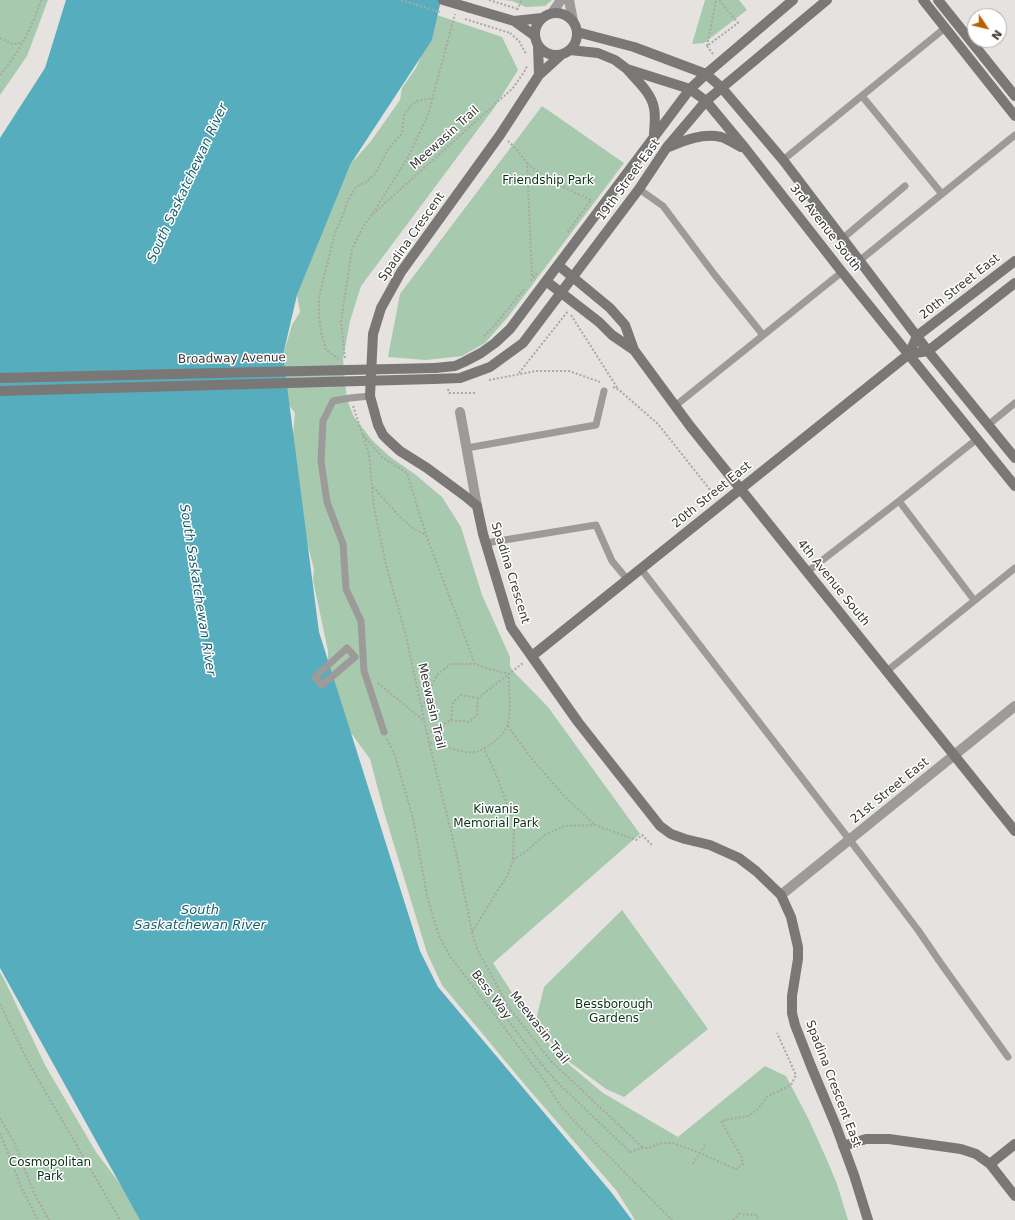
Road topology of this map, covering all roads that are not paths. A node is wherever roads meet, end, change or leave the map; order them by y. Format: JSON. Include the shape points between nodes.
{"nodes":[{"id":1,"x":442,"y":0,"type":"edge"},
{"id":2,"x":561,"y":0,"type":"edge"},
{"id":3,"x":569,"y":0,"type":"edge"},
{"id":4,"x":793,"y":0,"type":"edge"},
{"id":5,"x":827,"y":0,"type":"edge"},
{"id":6,"x":923,"y":0,"type":"edge"},
{"id":7,"x":938,"y":0,"type":"edge"},
{"id":8,"x":552,"y":13,"type":"junction"},
{"id":9,"x":542,"y":18,"type":"junction"},
{"id":10,"x":514,"y":21,"type":"junction"},
{"id":11,"x":573,"y":21,"type":"junction"},
{"id":12,"x":945,"y":28,"type":"junction"},
{"id":13,"x":577,"y":32,"type":"junction"},
{"id":14,"x":536,"y":41,"type":"junction"},
{"id":15,"x":570,"y":50,"type":"junction"},
{"id":16,"x":561,"y":55,"type":"junction"},
{"id":17,"x":627,"y":69,"type":"junction"},
{"id":18,"x":706,"y":74,"type":"junction"},
{"id":19,"x":539,"y":75,"type":"junction"},
{"id":20,"x":721,"y":87,"type":"junction"},
{"id":21,"x":690,"y":89,"type":"junction"},
{"id":22,"x":862,"y":96,"type":"junction"},
{"id":23,"x":1015,"y":96,"type":"edge"},
{"id":24,"x":706,"y":101,"type":"junction"},
{"id":25,"x":1015,"y":116,"type":"edge"},
{"id":26,"x":1015,"y":135,"type":"edge"},
{"id":27,"x":654,"y":136,"type":"junction"},
{"id":28,"x":667,"y":148,"type":"junction"},
{"id":29,"x":745,"y":148,"type":"junction"},
{"id":30,"x":783,"y":160,"type":"junction"},
{"id":31,"x":905,"y":186,"type":"dead end"},
{"id":32,"x":639,"y":190,"type":"junction"},
{"id":33,"x":942,"y":194,"type":"junction"},
{"id":34,"x":842,"y":238,"type":"junction"},
{"id":35,"x":859,"y":261,"type":"junction"},
{"id":36,"x":1015,"y":261,"type":"edge"},
{"id":37,"x":558,"y":266,"type":"junction"},
{"id":38,"x":842,"y":272,"type":"junction"},
{"id":39,"x":573,"y":277,"type":"junction"},
{"id":40,"x":546,"y":281,"type":"junction"},
{"id":41,"x":1015,"y":283,"type":"edge"},
{"id":42,"x":562,"y":293,"type":"junction"},
{"id":43,"x":763,"y":335,"type":"junction"},
{"id":44,"x":917,"y":336,"type":"junction"},
{"id":45,"x":634,"y":350,"type":"junction"},
{"id":46,"x":928,"y":351,"type":"junction"},
{"id":47,"x":909,"y":354,"type":"junction"},
{"id":48,"x":464,"y":362,"type":"joint"},
{"id":49,"x":0,"y":378,"type":"edge"},
{"id":50,"x":460,"y":378,"type":"joint"},
{"id":51,"x":605,"y":388,"type":"road end"},
{"id":52,"x":0,"y":391,"type":"edge"},
{"id":53,"x":370,"y":396,"type":"junction"},
{"id":54,"x":1015,"y":403,"type":"edge"},
{"id":55,"x":675,"y":406,"type":"junction"},
{"id":56,"x":460,"y":412,"type":"dead end"},
{"id":57,"x":988,"y":425,"type":"junction"},
{"id":58,"x":977,"y":439,"type":"junction"},
{"id":59,"x":467,"y":448,"type":"junction"},
{"id":60,"x":1015,"y":458,"type":"edge"},
{"id":61,"x":1015,"y":486,"type":"edge"},
{"id":62,"x":741,"y":489,"type":"junction"},
{"id":63,"x":899,"y":502,"type":"junction"},
{"id":64,"x":477,"y":506,"type":"junction"},
{"id":65,"x":486,"y":543,"type":"junction"},
{"id":66,"x":1015,"y":568,"type":"edge"},
{"id":67,"x":640,"y":569,"type":"junction"},
{"id":68,"x":807,"y":572,"type":"junction"},
{"id":69,"x":627,"y":579,"type":"junction"},
{"id":70,"x":974,"y":600,"type":"junction"},
{"id":71,"x":362,"y":641,"type":"junction"},
{"id":72,"x":350,"y":652,"type":"junction"},
{"id":73,"x":532,"y":656,"type":"junction"},
{"id":74,"x":886,"y":671,"type":"junction"},
{"id":75,"x":1015,"y":706,"type":"edge"},
{"id":76,"x":578,"y":722,"type":"joint"},
{"id":77,"x":384,"y":732,"type":"road end"},
{"id":78,"x":954,"y":755,"type":"junction"},
{"id":79,"x":1015,"y":831,"type":"edge"},
{"id":80,"x":850,"y":840,"type":"junction"},
{"id":81,"x":781,"y":895,"type":"junction"},
{"id":82,"x":1008,"y":1057,"type":"dead end"},
{"id":83,"x":1015,"y":1144,"type":"edge"},
{"id":84,"x":843,"y":1146,"type":"junction"},
{"id":85,"x":990,"y":1164,"type":"junction"},
{"id":86,"x":1015,"y":1196,"type":"edge"},
{"id":87,"x":868,"y":1220,"type":"edge"}],
"edges":[{"from":1,"to":10,"type":"main road","bridge":true},
{"from":2,"to":8,"type":"street"},
{"from":3,"to":11,"type":"street"},
{"from":4,"to":18,"type":"main road","name":"19th Street East"},
{"from":5,"to":20,"type":"main road","name":"19th Street East"},
{"from":6,"to":12,"type":"main road"},
{"from":7,"to":23,"type":"main road"},
{"from":8,"to":9,"type":"main road"},
{"from":8,"to":11,"type":"main road","via":[[564,14]]},
{"from":9,"to":10,"type":"main road"},
{"from":9,"to":14,"type":"main road","via":[[536,28]]},
{"from":10,"to":14,"type":"main road"},
{"from":11,"to":13,"type":"main road"},
{"from":12,"to":22,"type":"lane"},
{"from":12,"to":25,"type":"main road"},
{"from":13,"to":15,"type":"main road","via":[[576,42]]},
{"from":13,"to":18,"type":"main road","name":"3rd Avenue South","via":[[634,47]]},
{"from":14,"to":16,"type":"main road","via":[[548,54]]},
{"from":14,"to":19,"type":"main road"},
{"from":15,"to":16,"type":"main road"},
{"from":15,"to":17,"type":"main road","name":"3rd Avenue South","via":[[598,53],[615,60]]},
{"from":16,"to":19,"type":"main road","name":"Spadina Crescent"},
{"from":17,"to":21,"type":"main road","name":"3rd Avenue South"},
{"from":17,"to":27,"type":"main road","via":[[651,98],[654,107]]},
{"from":18,"to":20,"type":"main road","name":"3rd Avenue South"},
{"from":18,"to":21,"type":"main road","name":"19th Street East"},
{"from":19,"to":53,"type":"main road","name":"Spadina Crescent","via":[[500,135],[401,272],[381,308],[373,334]]},
{"from":20,"to":24,"type":"main road","name":"19th Street East"},
{"from":20,"to":30,"type":"main road","name":"3rd Avenue South"},
{"from":21,"to":24,"type":"main road","name":"3rd Avenue South"},
{"from":21,"to":27,"type":"main road","name":"19th Street East"},
{"from":22,"to":30,"type":"lane"},
{"from":22,"to":33,"type":"lane"},
{"from":24,"to":28,"type":"main road","name":"19th Street East"},
{"from":24,"to":29,"type":"main road","name":"3rd Avenue South"},
{"from":26,"to":33,"type":"lane"},
{"from":27,"to":37,"type":"main road","name":"19th Street East"},
{"from":28,"to":29,"type":"main road","via":[[692,138],[709,136],[722,137]]},
{"from":28,"to":32,"type":"main road","name":"19th Street East"},
{"from":29,"to":38,"type":"main road","name":"3rd Avenue South"},
{"from":30,"to":34,"type":"main road","name":"3rd Avenue South"},
{"from":31,"to":34,"type":"lane"},
{"from":32,"to":39,"type":"main road","name":"19th Street East"},
{"from":32,"to":43,"type":"lane","via":[[662,206]]},
{"from":33,"to":35,"type":"lane"},
{"from":34,"to":35,"type":"main road","name":"3rd Avenue South"},
{"from":35,"to":44,"type":"main road","name":"3rd Avenue South"},
{"from":36,"to":44,"type":"main road","name":"20th Street East"},
{"from":37,"to":39,"type":"main road","name":"4th Avenue South"},
{"from":37,"to":40,"type":"main road","name":"19th Street East"},
{"from":38,"to":43,"type":"lane"},
{"from":38,"to":47,"type":"main road","name":"3rd Avenue South"},
{"from":39,"to":42,"type":"main road","name":"19th Street East"},
{"from":39,"to":45,"type":"main road","name":"4th Avenue South","via":[[610,308],[625,326]]},
{"from":40,"to":42,"type":"main road","name":"4th Avenue South"},
{"from":40,"to":48,"type":"main road","name":"19th Street East","via":[[510,329],[495,343]]},
{"from":41,"to":46,"type":"main road","name":"20th Street East"},
{"from":42,"to":45,"type":"main road","name":"4th Avenue South"},
{"from":42,"to":50,"type":"main road","name":"19th Street East","via":[[523,343],[490,367]]},
{"from":43,"to":55,"type":"lane"},
{"from":44,"to":46,"type":"main road","name":"3rd Avenue South"},
{"from":44,"to":47,"type":"main road","name":"20th Street East"},
{"from":45,"to":55,"type":"main road","name":"4th Avenue South"},
{"from":46,"to":47,"type":"main road","name":"20th Street East"},
{"from":46,"to":57,"type":"main road","name":"3rd Avenue South"},
{"from":47,"to":58,"type":"main road","name":"3rd Avenue South"},
{"from":47,"to":62,"type":"main road","name":"20th Street East"},
{"from":48,"to":49,"type":"main road","name":"Broadway Avenue","bridge":true,"via":[[455,366],[435,368]]},
{"from":50,"to":52,"type":"main road","name":"Broadway Avenue","bridge":true},
{"from":51,"to":59,"type":"lane","via":[[596,425]]},
{"from":53,"to":64,"type":"main road","name":"Spadina Crescent","via":[[383,435],[400,451]]},
{"from":53,"to":71,"type":"lane","via":[[334,401],[323,420],[321,460],[327,502],[343,544],[346,589],[361,621]]},
{"from":54,"to":57,"type":"lane"},
{"from":55,"to":62,"type":"main road","name":"4th Avenue South"},
{"from":56,"to":59,"type":"street","name":"Spadina Crescent"},
{"from":57,"to":60,"type":"main road","name":"3rd Avenue South"},
{"from":58,"to":61,"type":"main road","name":"3rd Avenue South"},
{"from":58,"to":63,"type":"lane"},
{"from":59,"to":64,"type":"street","name":"Spadina Crescent"},
{"from":62,"to":67,"type":"main road","name":"20th Street East"},
{"from":62,"to":68,"type":"main road","name":"4th Avenue South"},
{"from":63,"to":68,"type":"lane"},
{"from":63,"to":70,"type":"lane"},
{"from":64,"to":65,"type":"main road","name":"Spadina Crescent"},
{"from":65,"to":69,"type":"lane","via":[[596,525],[612,561]]},
{"from":65,"to":73,"type":"main road","name":"Spadina Crescent","via":[[511,627]]},
{"from":66,"to":70,"type":"lane"},
{"from":67,"to":69,"type":"main road","name":"20th Street East"},
{"from":67,"to":80,"type":"lane"},
{"from":68,"to":74,"type":"main road","name":"4th Avenue South"},
{"from":69,"to":73,"type":"main road","name":"20th Street East"},
{"from":70,"to":74,"type":"lane"},
{"from":71,"to":72,"type":"lane"},
{"from":71,"to":77,"type":"lane","via":[[364,671]]},
{"from":72,"to":72,"type":"lane","via":[[355,657],[322,685],[315,677],[347,648]]},
{"from":73,"to":76,"type":"main road","name":"Spadina Crescent"},
{"from":74,"to":78,"type":"main road","name":"4th Avenue South"},
{"from":75,"to":78,"type":"street","name":"21st Street East"},
{"from":76,"to":81,"type":"main road","name":"Spadina Crescent East","via":[[660,826],[671,834],[710,845],[739,858]]},
{"from":78,"to":79,"type":"main road","name":"4th Avenue South"},
{"from":78,"to":80,"type":"street","name":"21st Street East"},
{"from":80,"to":81,"type":"street","name":"21st Street East"},
{"from":80,"to":82,"type":"lane"},
{"from":81,"to":84,"type":"main road","name":"Spadina Crescent East","via":[[791,917],[798,948],[792,1013]]},
{"from":83,"to":85,"type":"main road"},
{"from":84,"to":85,"type":"main road","via":[[866,1139],[889,1139],[961,1149],[976,1154]]},
{"from":84,"to":87,"type":"main road","name":"Spadina Crescent East"},
{"from":85,"to":86,"type":"main road"}]}
